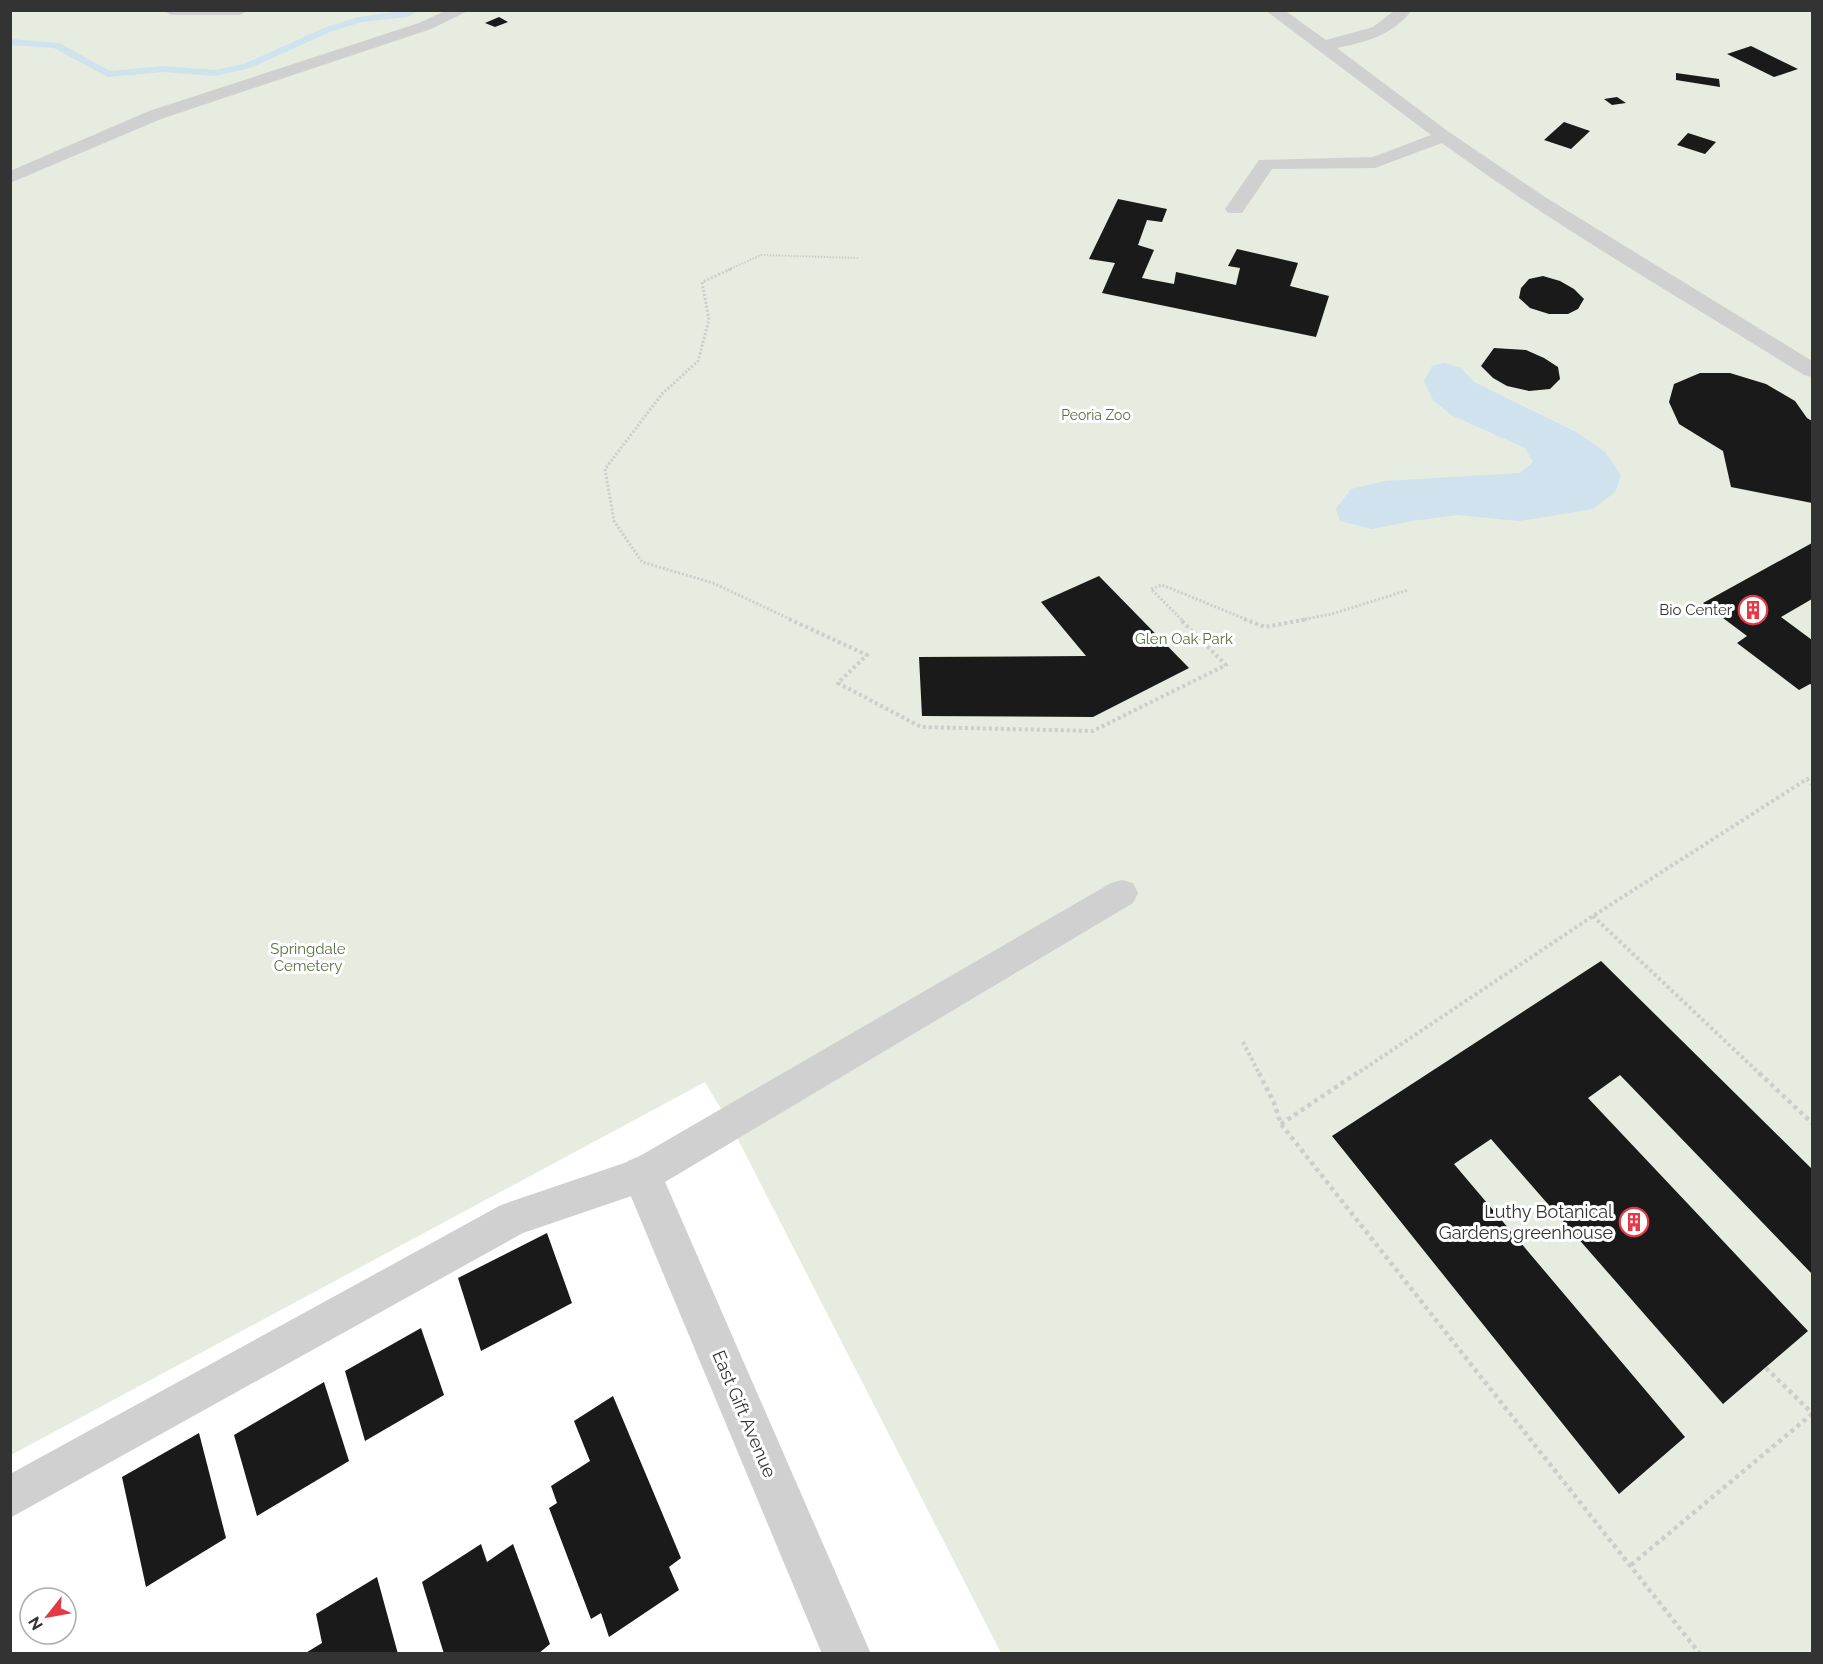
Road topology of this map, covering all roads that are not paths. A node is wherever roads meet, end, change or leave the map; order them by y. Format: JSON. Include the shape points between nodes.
{"nodes":[{"id":1,"x":171,"y":10,"type":"edge"},
{"id":2,"x":240,"y":10,"type":"edge"},
{"id":3,"x":462,"y":10,"type":"edge"},
{"id":4,"x":1273,"y":10,"type":"edge"},
{"id":5,"x":1404,"y":10,"type":"edge"},
{"id":6,"x":1325,"y":45,"type":"junction"},
{"id":7,"x":1445,"y":136,"type":"junction"},
{"id":8,"x":10,"y":178,"type":"edge"},
{"id":9,"x":1235,"y":209,"type":"dead end"},
{"id":10,"x":1812,"y":370,"type":"edge"},
{"id":11,"x":1122,"y":893,"type":"dead end"},
{"id":12,"x":642,"y":1175,"type":"junction"},
{"id":13,"x":10,"y":1497,"type":"edge"},
{"id":14,"x":842,"y":1651,"type":"edge"}],
"edges":[{"from":1,"to":2,"type":"lane"},
{"from":3,"to":8,"type":"lane","via":[[357,50],[155,115]]},
{"from":4,"to":6,"type":"lane"},
{"from":5,"to":6,"type":"lane","via":[[1396,22],[1379,30]]},
{"from":6,"to":7,"type":"lane"},
{"from":7,"to":9,"type":"lane","via":[[1375,162],[1266,164]]},
{"from":7,"to":10,"type":"lane","via":[[1602,243]]},
{"from":11,"to":12,"type":"lane"},
{"from":12,"to":13,"type":"lane","via":[[514,1218]]},
{"from":12,"to":14,"type":"street","name":"East Gift Avenue"}]}
